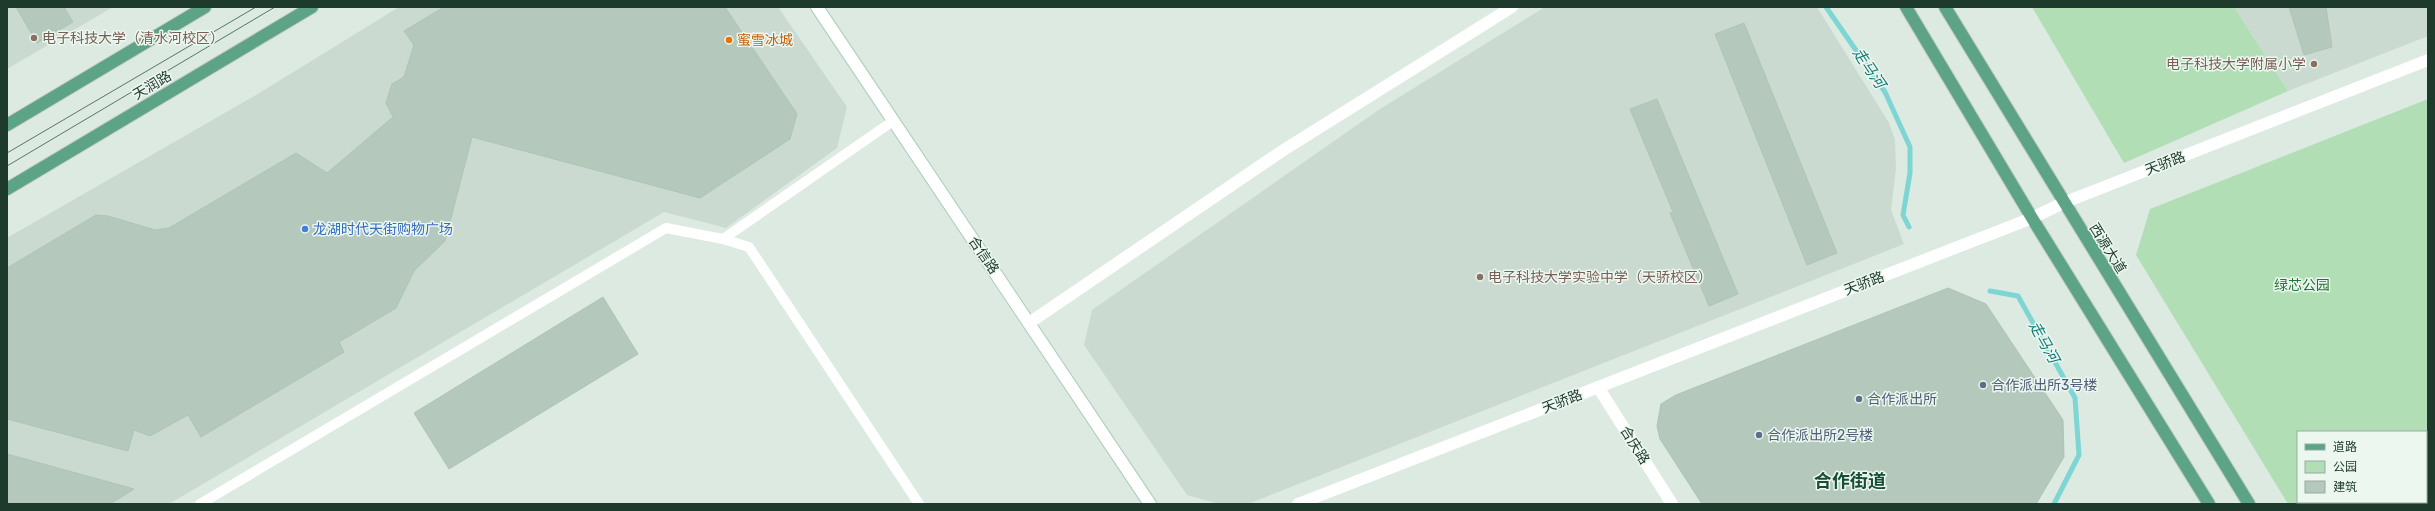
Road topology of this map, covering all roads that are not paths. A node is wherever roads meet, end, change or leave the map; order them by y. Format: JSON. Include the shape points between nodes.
{"nodes":[{"id":1,"x":205,"y":7,"type":"edge"},
{"id":2,"x":312,"y":7,"type":"edge"},
{"id":3,"x":817,"y":7,"type":"edge"},
{"id":4,"x":1512,"y":7,"type":"edge"},
{"id":5,"x":1906,"y":7,"type":"edge"},
{"id":6,"x":1945,"y":7,"type":"edge"},
{"id":7,"x":2428,"y":60,"type":"edge"},
{"id":8,"x":894,"y":121,"type":"junction"},
{"id":9,"x":7,"y":125,"type":"edge"},
{"id":10,"x":7,"y":189,"type":"edge"},
{"id":11,"x":2063,"y":203,"type":"junction"},
{"id":12,"x":2032,"y":218,"type":"junction"},
{"id":13,"x":723,"y":238,"type":"junction"},
{"id":14,"x":1029,"y":323,"type":"junction"},
{"id":15,"x":1598,"y":387,"type":"junction"},
{"id":16,"x":200,"y":504,"type":"edge"},
{"id":17,"x":919,"y":504,"type":"edge"},
{"id":18,"x":1150,"y":504,"type":"edge"},
{"id":19,"x":1298,"y":504,"type":"edge"},
{"id":20,"x":1672,"y":504,"type":"edge"},
{"id":21,"x":2209,"y":504,"type":"edge"},
{"id":22,"x":2249,"y":504,"type":"edge"}],
"edges":[{"from":1,"to":9,"type":"main road"},
{"from":2,"to":10,"type":"main road","name":"天润路"},
{"from":3,"to":8,"type":"street","name":"合信路"},
{"from":4,"to":14,"type":"street","via":[[1282,151]]},
{"from":5,"to":12,"type":"main road"},
{"from":6,"to":11,"type":"main road","name":"西源大道"},
{"from":7,"to":11,"type":"street","name":"天骄路"},
{"from":8,"to":13,"type":"lane"},
{"from":8,"to":14,"type":"street","name":"合信路"},
{"from":11,"to":12,"type":"street","name":"天骄路"},
{"from":11,"to":22,"type":"main road","name":"西源大道"},
{"from":12,"to":15,"type":"street","name":"天骄路"},
{"from":12,"to":21,"type":"main road"},
{"from":13,"to":16,"type":"lane","via":[[666,228]]},
{"from":13,"to":17,"type":"lane","via":[[749,247]]},
{"from":14,"to":18,"type":"street","name":"合信路"},
{"from":15,"to":19,"type":"street","name":"天骄路"},
{"from":15,"to":20,"type":"street","name":"合庆路"}]}
